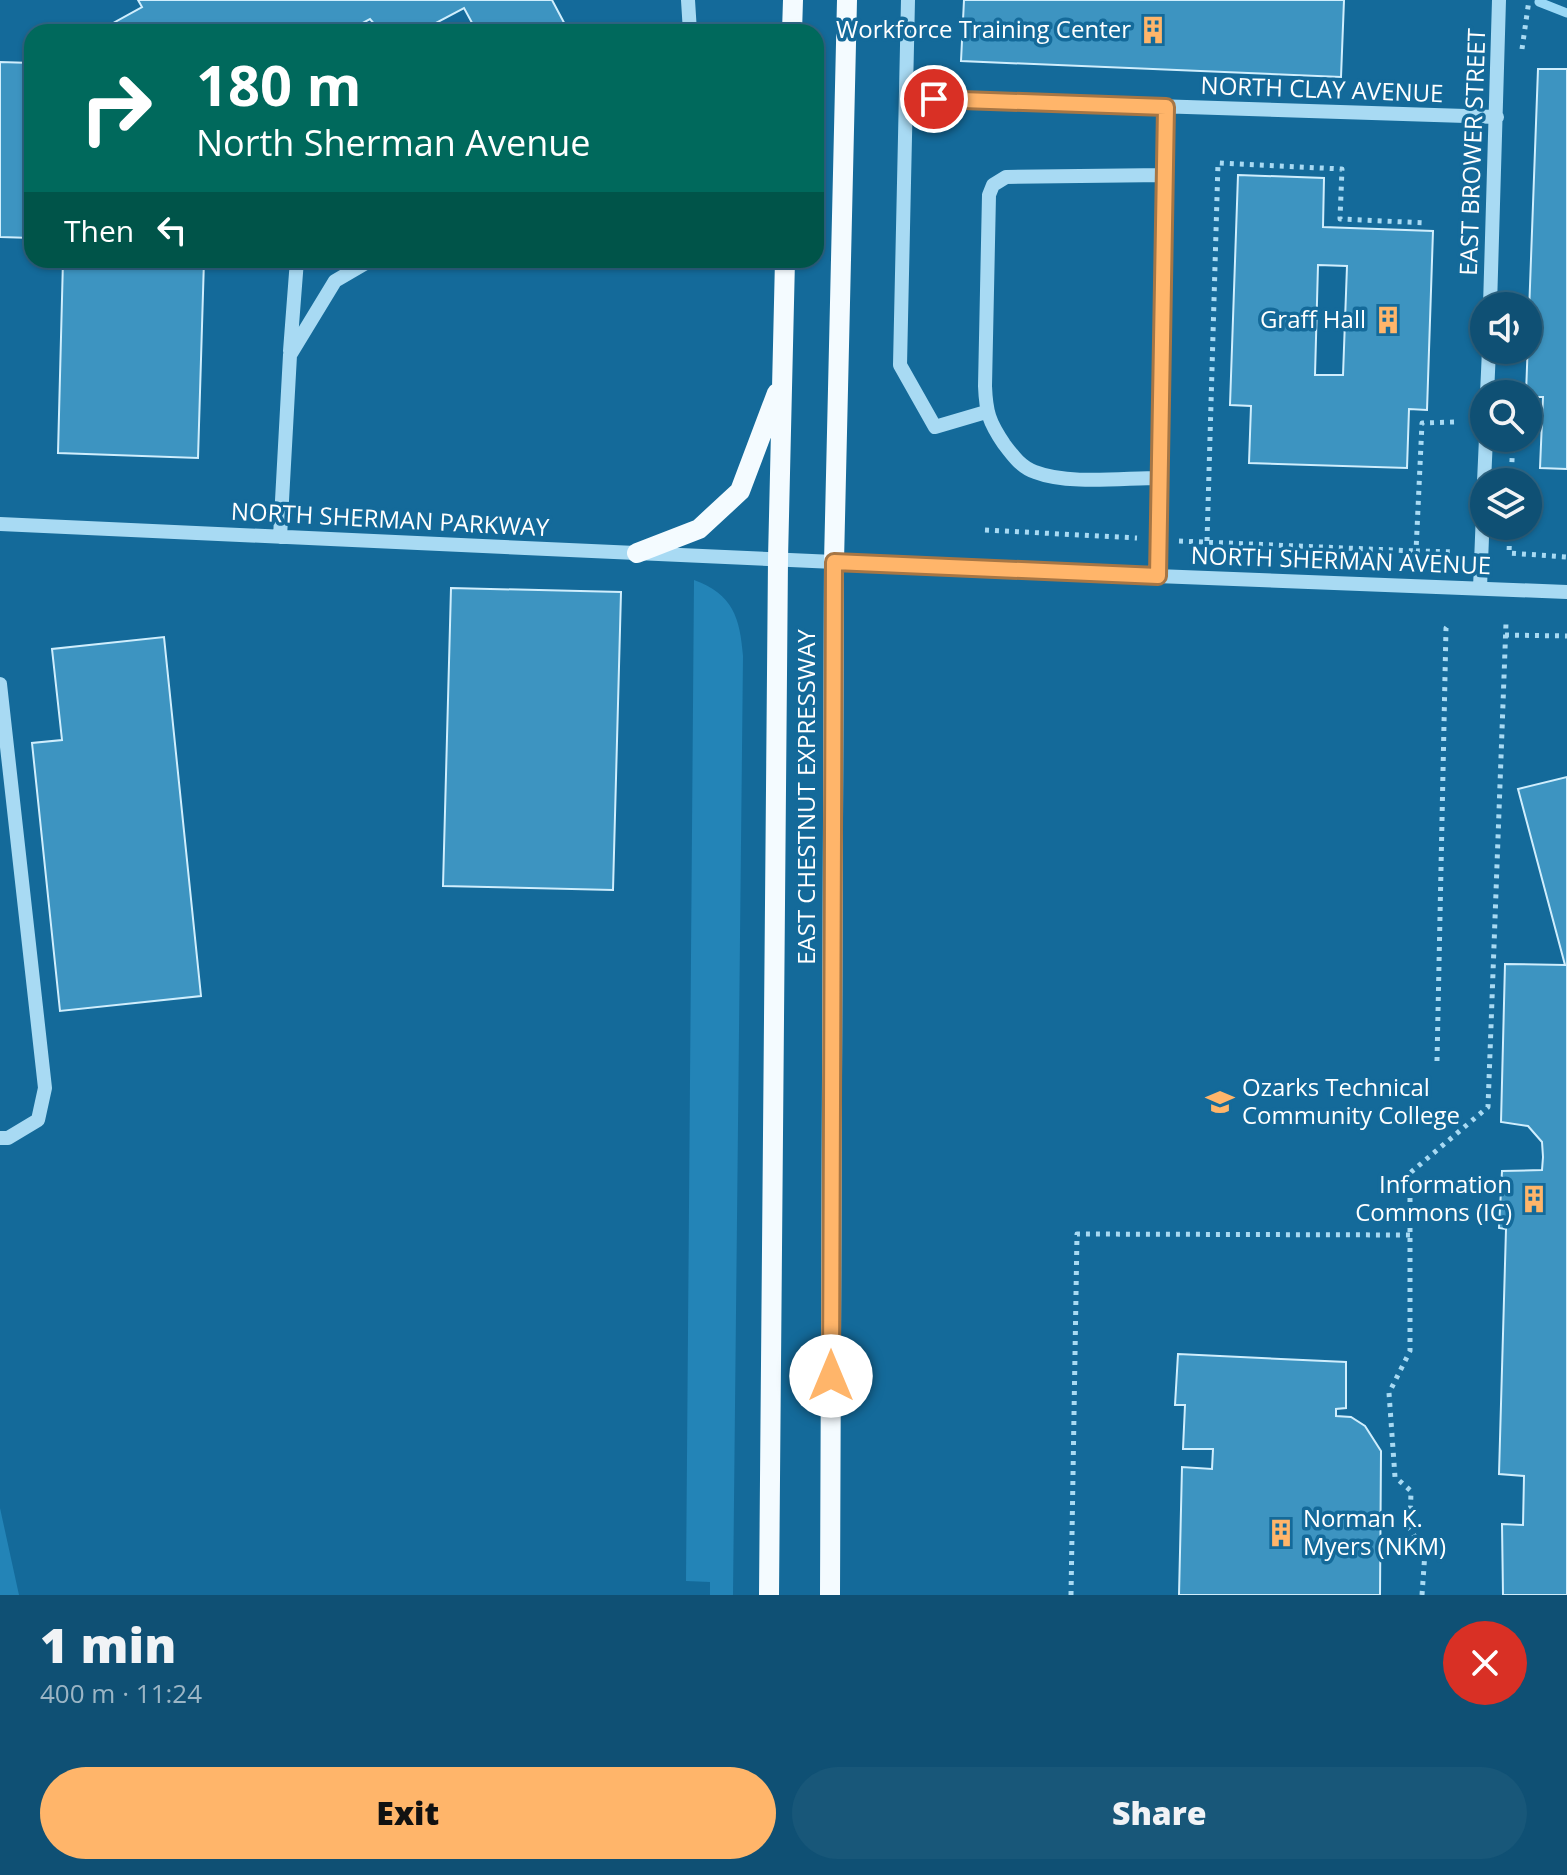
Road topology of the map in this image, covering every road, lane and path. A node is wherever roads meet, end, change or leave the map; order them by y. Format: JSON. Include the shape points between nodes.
{"nodes":[{"id":1,"x":688,"y":0,"type":"edge"},
{"id":2,"x":793,"y":0,"type":"edge"},
{"id":3,"x":847,"y":0,"type":"edge"},
{"id":4,"x":908,"y":0,"type":"edge"},
{"id":5,"x":1499,"y":0,"type":"edge"},
{"id":6,"x":690,"y":24,"type":"edge"},
{"id":7,"x":792,"y":24,"type":"edge"},
{"id":8,"x":906,"y":98,"type":"junction"},
{"id":9,"x":1166,"y":107,"type":"junction"},
{"id":10,"x":1497,"y":117,"type":"junction"},
{"id":11,"x":1165,"y":175,"type":"junction"},
{"id":12,"x":1427,"y":223,"type":"dead end"},
{"id":13,"x":296,"y":268,"type":"edge"},
{"id":14,"x":357,"y":268,"type":"edge"},
{"id":15,"x":785,"y":268,"type":"edge"},
{"id":16,"x":1491,"y":292,"type":"edge"},
{"id":17,"x":290,"y":355,"type":"junction"},
{"id":18,"x":782,"y":378,"type":"junction"},
{"id":19,"x":986,"y":412,"type":"junction"},
{"id":20,"x":1454,"y":422,"type":"dead end"},
{"id":21,"x":1159,"y":478,"type":"junction"},
{"id":22,"x":0,"y":524,"type":"edge"},
{"id":23,"x":985,"y":530,"type":"dead end"},
{"id":24,"x":280,"y":537,"type":"junction"},
{"id":25,"x":1158,"y":539,"type":"junction"},
{"id":26,"x":1482,"y":540,"type":"edge"},
{"id":27,"x":1509,"y":540,"type":"edge"},
{"id":28,"x":1207,"y":541,"type":"junction"},
{"id":29,"x":1416,"y":551,"type":"junction"},
{"id":30,"x":1455,"y":552,"type":"dead end"},
{"id":31,"x":637,"y":553,"type":"junction"},
{"id":32,"x":1567,"y":557,"type":"edge"},
{"id":33,"x":778,"y":559,"type":"junction"},
{"id":34,"x":1416,"y":561,"type":"dead end"},
{"id":35,"x":834,"y":562,"type":"junction"},
{"id":36,"x":1158,"y":576,"type":"junction"},
{"id":37,"x":1480,"y":588,"type":"junction"},
{"id":38,"x":1567,"y":592,"type":"edge"},
{"id":39,"x":1450,"y":623,"type":"dead end"},
{"id":40,"x":1506,"y":623,"type":"dead end"},
{"id":41,"x":1505,"y":635,"type":"junction"},
{"id":42,"x":1567,"y":636,"type":"edge"},
{"id":43,"x":0,"y":684,"type":"edge"},
{"id":44,"x":1437,"y":1061,"type":"dead end"},
{"id":45,"x":0,"y":1138,"type":"edge"},
{"id":46,"x":1411,"y":1235,"type":"junction"},
{"id":47,"x":769,"y":1595,"type":"edge"},
{"id":48,"x":830,"y":1595,"type":"edge"},
{"id":49,"x":1071,"y":1595,"type":"edge"},
{"id":50,"x":1422,"y":1595,"type":"edge"}],
"edges":[{"from":1,"to":6,"type":"street"},
{"from":2,"to":7,"type":"main road"},
{"from":3,"to":35,"type":"main road","name":"EAST CHESTNUT EXPRESSWAY"},
{"from":4,"to":8,"type":"street"},
{"from":5,"to":10,"type":"street","name":"EAST BROWER STREET"},
{"from":8,"to":9,"type":"street","name":"NORTH CLAY AVENUE"},
{"from":8,"to":19,"type":"street","via":[[900,365],[935,427]]},
{"from":9,"to":10,"type":"street","name":"NORTH CLAY AVENUE"},
{"from":9,"to":11,"type":"street"},
{"from":10,"to":16,"type":"street","name":"EAST BROWER STREET"},
{"from":11,"to":19,"type":"street","via":[[1006,177],[993,185]]},
{"from":11,"to":21,"type":"street"},
{"from":12,"to":28,"type":"path","via":[[1340,219],[1342,169],[1218,163]]},
{"from":13,"to":17,"type":"street"},
{"from":14,"to":17,"type":"street","via":[[335,281]]},
{"from":15,"to":18,"type":"main road","name":"EAST CHESTNUT EXPRESSWAY"},
{"from":17,"to":24,"type":"street"},
{"from":18,"to":31,"type":"main road","via":[[740,491],[699,529]]},
{"from":18,"to":33,"type":"main road","name":"EAST CHESTNUT EXPRESSWAY"},
{"from":19,"to":21,"type":"street","via":[[1016,460],[1036,473]]},
{"from":20,"to":29,"type":"path","via":[[1422,423]]},
{"from":21,"to":25,"type":"street"},
{"from":22,"to":24,"type":"street","name":"NORTH SHERMAN PARKWAY"},
{"from":23,"to":25,"type":"path"},
{"from":24,"to":31,"type":"street","name":"NORTH SHERMAN PARKWAY"},
{"from":25,"to":28,"type":"path"},
{"from":25,"to":36,"type":"street"},
{"from":26,"to":37,"type":"street"},
{"from":27,"to":32,"type":"path","via":[[1509,553]]},
{"from":28,"to":29,"type":"path"},
{"from":29,"to":30,"type":"path"},
{"from":29,"to":34,"type":"path"},
{"from":31,"to":33,"type":"street","name":"NORTH SHERMAN PARKWAY"},
{"from":33,"to":35,"type":"street","name":"NORTH SHERMAN AVENUE"},
{"from":33,"to":47,"type":"main road","name":"EAST CHESTNUT EXPRESSWAY"},
{"from":35,"to":36,"type":"street","name":"NORTH SHERMAN AVENUE"},
{"from":35,"to":48,"type":"main road","name":"EAST CHESTNUT EXPRESSWAY"},
{"from":36,"to":37,"type":"street","name":"NORTH SHERMAN AVENUE"},
{"from":37,"to":38,"type":"street","name":"NORTH SHERMAN AVENUE"},
{"from":39,"to":44,"type":"path"},
{"from":40,"to":41,"type":"path"},
{"from":41,"to":42,"type":"path"},
{"from":41,"to":46,"type":"path","via":[[1488,1107],[1410,1173]]},
{"from":43,"to":45,"type":"street","via":[[45,1088],[38,1120]]},
{"from":46,"to":49,"type":"path","via":[[1077,1234]]},
{"from":46,"to":50,"type":"path","via":[[1410,1351],[1389,1393],[1395,1477],[1411,1491],[1410,1529],[1425,1552]]}]}
